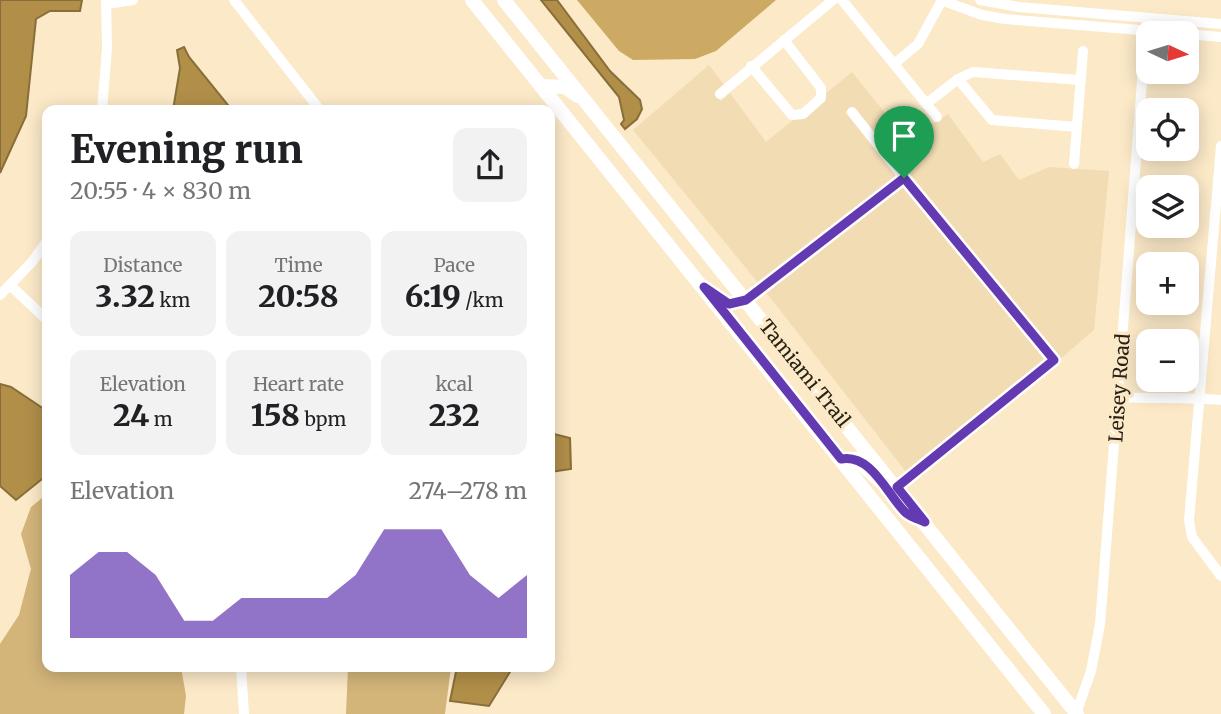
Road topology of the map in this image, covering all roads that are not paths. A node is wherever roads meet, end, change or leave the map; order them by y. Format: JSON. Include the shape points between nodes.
{"nodes":[{"id":1,"x":133,"y":0,"type":"edge"},
{"id":2,"x":234,"y":0,"type":"edge"},
{"id":3,"x":472,"y":0,"type":"edge"},
{"id":4,"x":504,"y":0,"type":"edge"},
{"id":5,"x":833,"y":0,"type":"edge"},
{"id":6,"x":842,"y":0,"type":"edge"},
{"id":7,"x":941,"y":0,"type":"edge"},
{"id":8,"x":980,"y":0,"type":"edge"},
{"id":9,"x":107,"y":2,"type":"edge"},
{"id":10,"x":1147,"y":18,"type":"junction"},
{"id":11,"x":1147,"y":21,"type":"edge"},
{"id":12,"x":1221,"y":24,"type":"edge"},
{"id":13,"x":1136,"y":30,"type":"edge"},
{"id":14,"x":1199,"y":35,"type":"edge"},
{"id":15,"x":1221,"y":37,"type":"edge"},
{"id":16,"x":784,"y":40,"type":"junction"},
{"id":17,"x":1083,"y":51,"type":"dead end"},
{"id":18,"x":894,"y":64,"type":"junction"},
{"id":19,"x":751,"y":66,"type":"junction"},
{"id":20,"x":958,"y":79,"type":"junction"},
{"id":21,"x":1080,"y":80,"type":"junction"},
{"id":22,"x":1142,"y":84,"type":"edge"},
{"id":23,"x":541,"y":86,"type":"junction"},
{"id":24,"x":720,"y":94,"type":"dead end"},
{"id":25,"x":587,"y":103,"type":"junction"},
{"id":26,"x":926,"y":104,"type":"junction"},
{"id":27,"x":102,"y":105,"type":"edge"},
{"id":28,"x":316,"y":105,"type":"edge"},
{"id":29,"x":852,"y":112,"type":"dead end"},
{"id":30,"x":937,"y":117,"type":"dead end"},
{"id":31,"x":1077,"y":127,"type":"junction"},
{"id":32,"x":1221,"y":146,"type":"edge"},
{"id":33,"x":1074,"y":164,"type":"dead end"},
{"id":34,"x":904,"y":178,"type":"junction"},
{"id":35,"x":42,"y":247,"type":"edge"},
{"id":36,"x":11,"y":286,"type":"junction"},
{"id":37,"x":704,"y":287,"type":"junction"},
{"id":38,"x":0,"y":295,"type":"edge"},
{"id":39,"x":746,"y":300,"type":"junction"},
{"id":40,"x":42,"y":315,"type":"edge"},
{"id":41,"x":1118,"y":397,"type":"junction"},
{"id":42,"x":1199,"y":398,"type":"junction"},
{"id":43,"x":1221,"y":400,"type":"edge"},
{"id":44,"x":841,"y":459,"type":"junction"},
{"id":45,"x":897,"y":487,"type":"junction"},
{"id":46,"x":925,"y":522,"type":"junction"},
{"id":47,"x":1221,"y":576,"type":"edge"},
{"id":48,"x":241,"y":672,"type":"edge"},
{"id":49,"x":244,"y":714,"type":"edge"},
{"id":50,"x":1044,"y":714,"type":"edge"},
{"id":51,"x":1076,"y":714,"type":"edge"}],
"edges":[{"from":1,"to":9,"type":"street"},
{"from":2,"to":28,"type":"street"},
{"from":3,"to":23,"type":"main road","name":"Tamiami Trail"},
{"from":4,"to":25,"type":"main road","name":"Tamiami Trail"},
{"from":5,"to":16,"type":"street"},
{"from":6,"to":18,"type":"street"},
{"from":7,"to":13,"type":"street","via":[[1005,19]]},
{"from":7,"to":18,"type":"street","via":[[918,44]]},
{"from":8,"to":10,"type":"street"},
{"from":9,"to":27,"type":"street"},
{"from":10,"to":11,"type":"street","name":"Leisey Road"},
{"from":10,"to":12,"type":"street"},
{"from":14,"to":15,"type":"street"},
{"from":16,"to":19,"type":"street"},
{"from":16,"to":19,"type":"street","via":[[821,88],[821,98],[803,114],[792,115]]},
{"from":17,"to":21,"type":"street"},
{"from":18,"to":26,"type":"street"},
{"from":19,"to":24,"type":"street"},
{"from":20,"to":21,"type":"street","via":[[973,72]]},
{"from":20,"to":26,"type":"street"},
{"from":20,"to":31,"type":"street","via":[[992,120]]},
{"from":21,"to":31,"type":"street"},
{"from":22,"to":41,"type":"street","name":"Leisey Road"},
{"from":23,"to":25,"type":"main road","via":[[565,87]]},
{"from":23,"to":37,"type":"main road","name":"Tamiami Trail"},
{"from":25,"to":39,"type":"main road","name":"Tamiami Trail"},
{"from":26,"to":30,"type":"street"},
{"from":29,"to":34,"type":"street"},
{"from":31,"to":33,"type":"street"},
{"from":32,"to":42,"type":"street"},
{"from":34,"to":39,"type":"street"},
{"from":34,"to":45,"type":"street","via":[[1054,360]]},
{"from":35,"to":36,"type":"street"},
{"from":36,"to":38,"type":"street"},
{"from":36,"to":40,"type":"street"},
{"from":37,"to":39,"type":"main road","via":[[729,304]]},
{"from":37,"to":44,"type":"main road","name":"Tamiami Trail"},
{"from":39,"to":45,"type":"main road","name":"Tamiami Trail"},
{"from":41,"to":42,"type":"street"},
{"from":41,"to":51,"type":"street","name":"Leisey Road","via":[[1097,645]]},
{"from":42,"to":43,"type":"street"},
{"from":42,"to":47,"type":"street","via":[[1189,520],[1192,537]]},
{"from":44,"to":46,"type":"main road","via":[[856,459],[867,466],[907,515]]},
{"from":44,"to":50,"type":"main road","name":"Tamiami Trail"},
{"from":45,"to":46,"type":"main road","name":"Tamiami Trail"},
{"from":46,"to":51,"type":"main road","name":"Tamiami Trail"},
{"from":48,"to":49,"type":"street"}]}
